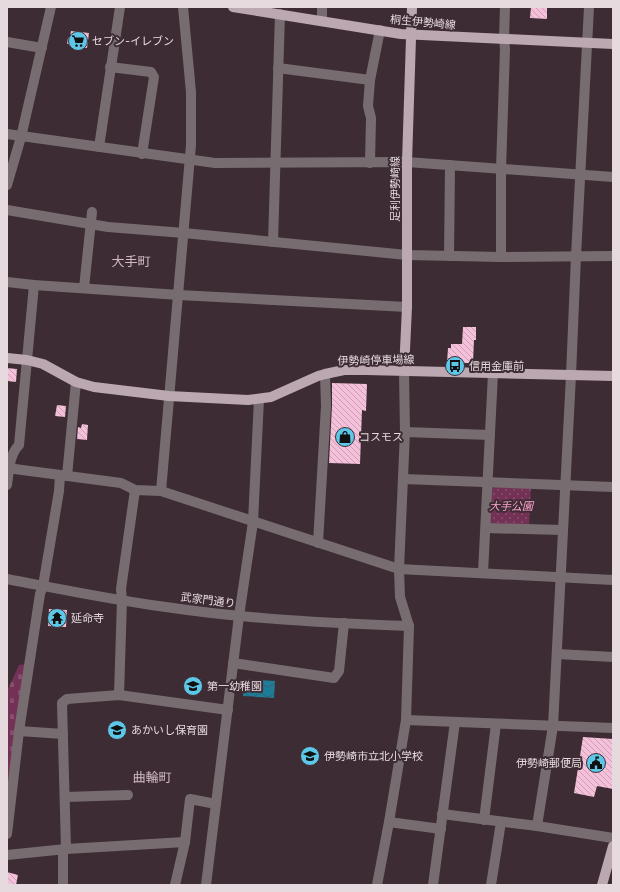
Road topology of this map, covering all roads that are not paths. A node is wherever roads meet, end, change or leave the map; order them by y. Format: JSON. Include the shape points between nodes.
{"nodes":[{"id":1,"x":51,"y":7,"type":"edge"},
{"id":2,"x":120,"y":7,"type":"edge"},
{"id":3,"x":184,"y":7,"type":"edge"},
{"id":4,"x":233,"y":7,"type":"edge"},
{"id":5,"x":322,"y":7,"type":"edge"},
{"id":6,"x":412,"y":7,"type":"edge"},
{"id":7,"x":505,"y":7,"type":"edge"},
{"id":8,"x":589,"y":7,"type":"edge"},
{"id":9,"x":280,"y":14,"type":"junction"},
{"id":10,"x":322,"y":20,"type":"junction"},
{"id":11,"x":380,"y":30,"type":"junction"},
{"id":12,"x":411,"y":35,"type":"junction"},
{"id":13,"x":504,"y":39,"type":"junction"},
{"id":14,"x":7,"y":42,"type":"edge"},
{"id":15,"x":587,"y":44,"type":"junction"},
{"id":16,"x":613,"y":44,"type":"edge"},
{"id":17,"x":42,"y":48,"type":"junction"},
{"id":18,"x":110,"y":67,"type":"junction"},
{"id":19,"x":278,"y":68,"type":"junction"},
{"id":20,"x":370,"y":80,"type":"junction"},
{"id":21,"x":7,"y":134,"type":"edge"},
{"id":22,"x":20,"y":137,"type":"junction"},
{"id":23,"x":99,"y":147,"type":"junction"},
{"id":24,"x":142,"y":154,"type":"junction"},
{"id":25,"x":190,"y":160,"type":"junction"},
{"id":26,"x":275,"y":162,"type":"junction"},
{"id":27,"x":407,"y":162,"type":"junction"},
{"id":28,"x":370,"y":163,"type":"junction"},
{"id":29,"x":450,"y":165,"type":"junction"},
{"id":30,"x":501,"y":169,"type":"junction"},
{"id":31,"x":580,"y":175,"type":"junction"},
{"id":32,"x":613,"y":177,"type":"edge"},
{"id":33,"x":7,"y":185,"type":"edge"},
{"id":34,"x":7,"y":210,"type":"edge"},
{"id":35,"x":92,"y":212,"type":"dead end"},
{"id":36,"x":90,"y":225,"type":"junction"},
{"id":37,"x":184,"y":233,"type":"junction"},
{"id":38,"x":272,"y":242,"type":"junction"},
{"id":39,"x":407,"y":255,"type":"junction"},
{"id":40,"x":449,"y":256,"type":"junction"},
{"id":41,"x":576,"y":256,"type":"junction"},
{"id":42,"x":613,"y":256,"type":"edge"},
{"id":43,"x":501,"y":257,"type":"junction"},
{"id":44,"x":7,"y":282,"type":"edge"},
{"id":45,"x":34,"y":285,"type":"junction"},
{"id":46,"x":84,"y":288,"type":"junction"},
{"id":47,"x":179,"y":295,"type":"junction"},
{"id":48,"x":406,"y":307,"type":"junction"},
{"id":49,"x":7,"y":358,"type":"edge"},
{"id":50,"x":27,"y":360,"type":"junction"},
{"id":51,"x":404,"y":371,"type":"junction"},
{"id":52,"x":493,"y":373,"type":"junction"},
{"id":53,"x":325,"y":374,"type":"junction"},
{"id":54,"x":571,"y":375,"type":"junction"},
{"id":55,"x":613,"y":376,"type":"edge"},
{"id":56,"x":76,"y":382,"type":"junction"},
{"id":57,"x":169,"y":396,"type":"junction"},
{"id":58,"x":259,"y":399,"type":"junction"},
{"id":59,"x":405,"y":432,"type":"junction"},
{"id":60,"x":490,"y":435,"type":"junction"},
{"id":61,"x":8,"y":468,"type":"edge"},
{"id":62,"x":63,"y":476,"type":"junction"},
{"id":63,"x":403,"y":479,"type":"junction"},
{"id":64,"x":488,"y":482,"type":"junction"},
{"id":65,"x":7,"y":485,"type":"edge"},
{"id":66,"x":565,"y":486,"type":"junction"},
{"id":67,"x":613,"y":487,"type":"edge"},
{"id":68,"x":135,"y":490,"type":"junction"},
{"id":69,"x":161,"y":491,"type":"junction"},
{"id":70,"x":253,"y":522,"type":"junction"},
{"id":71,"x":486,"y":528,"type":"junction"},
{"id":72,"x":562,"y":530,"type":"junction"},
{"id":73,"x":318,"y":543,"type":"junction"},
{"id":74,"x":399,"y":569,"type":"junction"},
{"id":75,"x":484,"y":573,"type":"junction"},
{"id":76,"x":560,"y":577,"type":"junction"},
{"id":77,"x":7,"y":579,"type":"edge"},
{"id":78,"x":613,"y":580,"type":"edge"},
{"id":79,"x":43,"y":586,"type":"junction"},
{"id":80,"x":122,"y":600,"type":"junction"},
{"id":81,"x":239,"y":616,"type":"junction"},
{"id":82,"x":344,"y":623,"type":"junction"},
{"id":83,"x":408,"y":626,"type":"junction"},
{"id":84,"x":557,"y":654,"type":"junction"},
{"id":85,"x":613,"y":657,"type":"edge"},
{"id":86,"x":233,"y":663,"type":"junction"},
{"id":87,"x":119,"y":696,"type":"junction"},
{"id":88,"x":228,"y":710,"type":"junction"},
{"id":89,"x":406,"y":720,"type":"junction"},
{"id":90,"x":456,"y":722,"type":"junction"},
{"id":91,"x":496,"y":724,"type":"junction"},
{"id":92,"x":553,"y":726,"type":"junction"},
{"id":93,"x":613,"y":728,"type":"edge"},
{"id":94,"x":19,"y":731,"type":"junction"},
{"id":95,"x":63,"y":734,"type":"junction"},
{"id":96,"x":128,"y":795,"type":"dead end"},
{"id":97,"x":65,"y":797,"type":"junction"},
{"id":98,"x":216,"y":804,"type":"junction"},
{"id":99,"x":442,"y":814,"type":"junction"},
{"id":100,"x":484,"y":820,"type":"junction"},
{"id":101,"x":389,"y":822,"type":"junction"},
{"id":102,"x":501,"y":822,"type":"junction"},
{"id":103,"x":537,"y":826,"type":"junction"},
{"id":104,"x":440,"y":829,"type":"junction"},
{"id":105,"x":7,"y":834,"type":"edge"},
{"id":106,"x":613,"y":838,"type":"edge"},
{"id":107,"x":185,"y":842,"type":"junction"},
{"id":108,"x":613,"y":846,"type":"edge"},
{"id":109,"x":65,"y":849,"type":"junction"},
{"id":110,"x":7,"y":855,"type":"edge"},
{"id":111,"x":611,"y":864,"type":"edge"},
{"id":112,"x":63,"y":885,"type":"edge"},
{"id":113,"x":175,"y":885,"type":"edge"},
{"id":114,"x":206,"y":885,"type":"edge"},
{"id":115,"x":377,"y":885,"type":"edge"},
{"id":116,"x":433,"y":885,"type":"edge"},
{"id":117,"x":491,"y":885,"type":"edge"},
{"id":118,"x":602,"y":885,"type":"edge"}],
"edges":[{"from":1,"to":17,"type":"street"},
{"from":2,"to":18,"type":"street"},
{"from":3,"to":25,"type":"street","via":[[191,92]]},
{"from":4,"to":9,"type":"main road","name":"桐生伊勢崎線"},
{"from":5,"to":10,"type":"street"},
{"from":6,"to":12,"type":"main road","name":"足利伊勢崎線"},
{"from":7,"to":13,"type":"street"},
{"from":8,"to":15,"type":"street"},
{"from":9,"to":10,"type":"main road","name":"桐生伊勢崎線"},
{"from":9,"to":19,"type":"street"},
{"from":10,"to":11,"type":"main road","name":"桐生伊勢崎線"},
{"from":11,"to":12,"type":"main road","name":"桐生伊勢崎線"},
{"from":11,"to":20,"type":"street"},
{"from":12,"to":13,"type":"main road","name":"桐生伊勢崎線"},
{"from":12,"to":27,"type":"main road","name":"足利伊勢崎線"},
{"from":13,"to":15,"type":"main road","name":"桐生伊勢崎線"},
{"from":13,"to":30,"type":"street"},
{"from":14,"to":17,"type":"street"},
{"from":15,"to":16,"type":"main road","name":"桐生伊勢崎線"},
{"from":15,"to":31,"type":"street"},
{"from":17,"to":22,"type":"street"},
{"from":18,"to":23,"type":"street"},
{"from":18,"to":24,"type":"street","via":[[151,72],[154,77]]},
{"from":19,"to":20,"type":"street"},
{"from":19,"to":26,"type":"street"},
{"from":20,"to":28,"type":"street"},
{"from":21,"to":22,"type":"street"},
{"from":22,"to":23,"type":"street"},
{"from":22,"to":33,"type":"street"},
{"from":23,"to":24,"type":"street"},
{"from":24,"to":25,"type":"street"},
{"from":25,"to":26,"type":"street","via":[[215,163]]},
{"from":25,"to":37,"type":"street"},
{"from":26,"to":28,"type":"street"},
{"from":26,"to":38,"type":"street"},
{"from":27,"to":28,"type":"street"},
{"from":27,"to":29,"type":"street"},
{"from":27,"to":39,"type":"main road","name":"足利伊勢崎線"},
{"from":29,"to":30,"type":"street"},
{"from":29,"to":40,"type":"street"},
{"from":30,"to":31,"type":"street"},
{"from":30,"to":43,"type":"street"},
{"from":31,"to":32,"type":"street"},
{"from":31,"to":41,"type":"street"},
{"from":34,"to":36,"type":"street"},
{"from":35,"to":36,"type":"street"},
{"from":36,"to":37,"type":"street"},
{"from":36,"to":46,"type":"street"},
{"from":37,"to":38,"type":"street"},
{"from":37,"to":47,"type":"street"},
{"from":38,"to":39,"type":"street"},
{"from":39,"to":40,"type":"street"},
{"from":39,"to":48,"type":"main road","name":"足利伊勢崎線"},
{"from":40,"to":43,"type":"street"},
{"from":41,"to":42,"type":"street"},
{"from":41,"to":43,"type":"street"},
{"from":41,"to":54,"type":"street"},
{"from":44,"to":45,"type":"street"},
{"from":45,"to":46,"type":"street"},
{"from":45,"to":50,"type":"street"},
{"from":46,"to":47,"type":"street"},
{"from":47,"to":48,"type":"street"},
{"from":47,"to":57,"type":"street"},
{"from":48,"to":51,"type":"main road","name":"足利伊勢崎線"},
{"from":49,"to":50,"type":"main road","name":"伊勢崎停車場線"},
{"from":50,"to":56,"type":"main road","name":"伊勢崎停車場線","via":[[51,368]]},
{"from":50,"to":61,"type":"street","via":[[19,445]]},
{"from":51,"to":52,"type":"main road","name":"伊勢崎停車場線"},
{"from":51,"to":53,"type":"main road","name":"伊勢崎停車場線","via":[[344,370]]},
{"from":51,"to":59,"type":"street"},
{"from":52,"to":54,"type":"main road","name":"伊勢崎停車場線"},
{"from":52,"to":60,"type":"street"},
{"from":53,"to":58,"type":"main road","name":"伊勢崎停車場線","via":[[285,392]]},
{"from":53,"to":73,"type":"street","via":[[326,406]]},
{"from":54,"to":55,"type":"main road","name":"伊勢崎停車場線"},
{"from":54,"to":66,"type":"street"},
{"from":56,"to":57,"type":"main road","name":"伊勢崎停車場線","via":[[94,387]]},
{"from":56,"to":62,"type":"street"},
{"from":57,"to":58,"type":"main road","name":"伊勢崎停車場線"},
{"from":57,"to":69,"type":"street"},
{"from":58,"to":70,"type":"street"},
{"from":59,"to":60,"type":"street"},
{"from":59,"to":63,"type":"street"},
{"from":60,"to":64,"type":"street"},
{"from":61,"to":62,"type":"street"},
{"from":61,"to":65,"type":"street"},
{"from":62,"to":68,"type":"street","via":[[121,483]]},
{"from":62,"to":79,"type":"street"},
{"from":63,"to":64,"type":"street"},
{"from":63,"to":74,"type":"street"},
{"from":64,"to":66,"type":"street"},
{"from":64,"to":71,"type":"street"},
{"from":66,"to":67,"type":"street"},
{"from":66,"to":72,"type":"street"},
{"from":68,"to":69,"type":"street"},
{"from":68,"to":80,"type":"street","via":[[121,589]]},
{"from":69,"to":70,"type":"street"},
{"from":70,"to":73,"type":"street"},
{"from":70,"to":81,"type":"street"},
{"from":71,"to":72,"type":"street"},
{"from":71,"to":75,"type":"street"},
{"from":72,"to":76,"type":"street"},
{"from":73,"to":74,"type":"street"},
{"from":74,"to":75,"type":"street"},
{"from":74,"to":83,"type":"street","via":[[400,597]]},
{"from":75,"to":76,"type":"street"},
{"from":76,"to":78,"type":"street"},
{"from":76,"to":84,"type":"street"},
{"from":77,"to":79,"type":"street","name":"武家門通り"},
{"from":79,"to":80,"type":"street","name":"武家門通り"},
{"from":79,"to":94,"type":"street"},
{"from":80,"to":81,"type":"street","name":"武家門通り"},
{"from":80,"to":87,"type":"street"},
{"from":81,"to":82,"type":"street","name":"武家門通り"},
{"from":81,"to":86,"type":"street"},
{"from":82,"to":83,"type":"street","name":"武家門通り"},
{"from":82,"to":86,"type":"street","via":[[339,671],[334,678]]},
{"from":83,"to":89,"type":"street"},
{"from":84,"to":85,"type":"street"},
{"from":84,"to":92,"type":"street"},
{"from":86,"to":88,"type":"street"},
{"from":87,"to":88,"type":"street"},
{"from":87,"to":95,"type":"street","via":[[67,699],[62,703]]},
{"from":88,"to":98,"type":"street"},
{"from":89,"to":90,"type":"street"},
{"from":89,"to":101,"type":"street"},
{"from":90,"to":91,"type":"street"},
{"from":90,"to":99,"type":"street"},
{"from":91,"to":92,"type":"street"},
{"from":91,"to":100,"type":"street"},
{"from":92,"to":93,"type":"street"},
{"from":92,"to":103,"type":"street"},
{"from":94,"to":95,"type":"street"},
{"from":94,"to":105,"type":"street"},
{"from":95,"to":97,"type":"street"},
{"from":96,"to":97,"type":"street"},
{"from":97,"to":109,"type":"street"},
{"from":98,"to":107,"type":"street","via":[[190,799]]},
{"from":98,"to":114,"type":"street"},
{"from":99,"to":100,"type":"street"},
{"from":99,"to":104,"type":"street"},
{"from":100,"to":102,"type":"street"},
{"from":101,"to":104,"type":"street"},
{"from":101,"to":115,"type":"street"},
{"from":102,"to":103,"type":"street"},
{"from":102,"to":117,"type":"street"},
{"from":103,"to":106,"type":"street"},
{"from":104,"to":116,"type":"street"},
{"from":107,"to":109,"type":"street"},
{"from":107,"to":113,"type":"street"},
{"from":108,"to":111,"type":"main road"},
{"from":109,"to":110,"type":"street"},
{"from":109,"to":112,"type":"street"},
{"from":111,"to":118,"type":"main road"}]}
